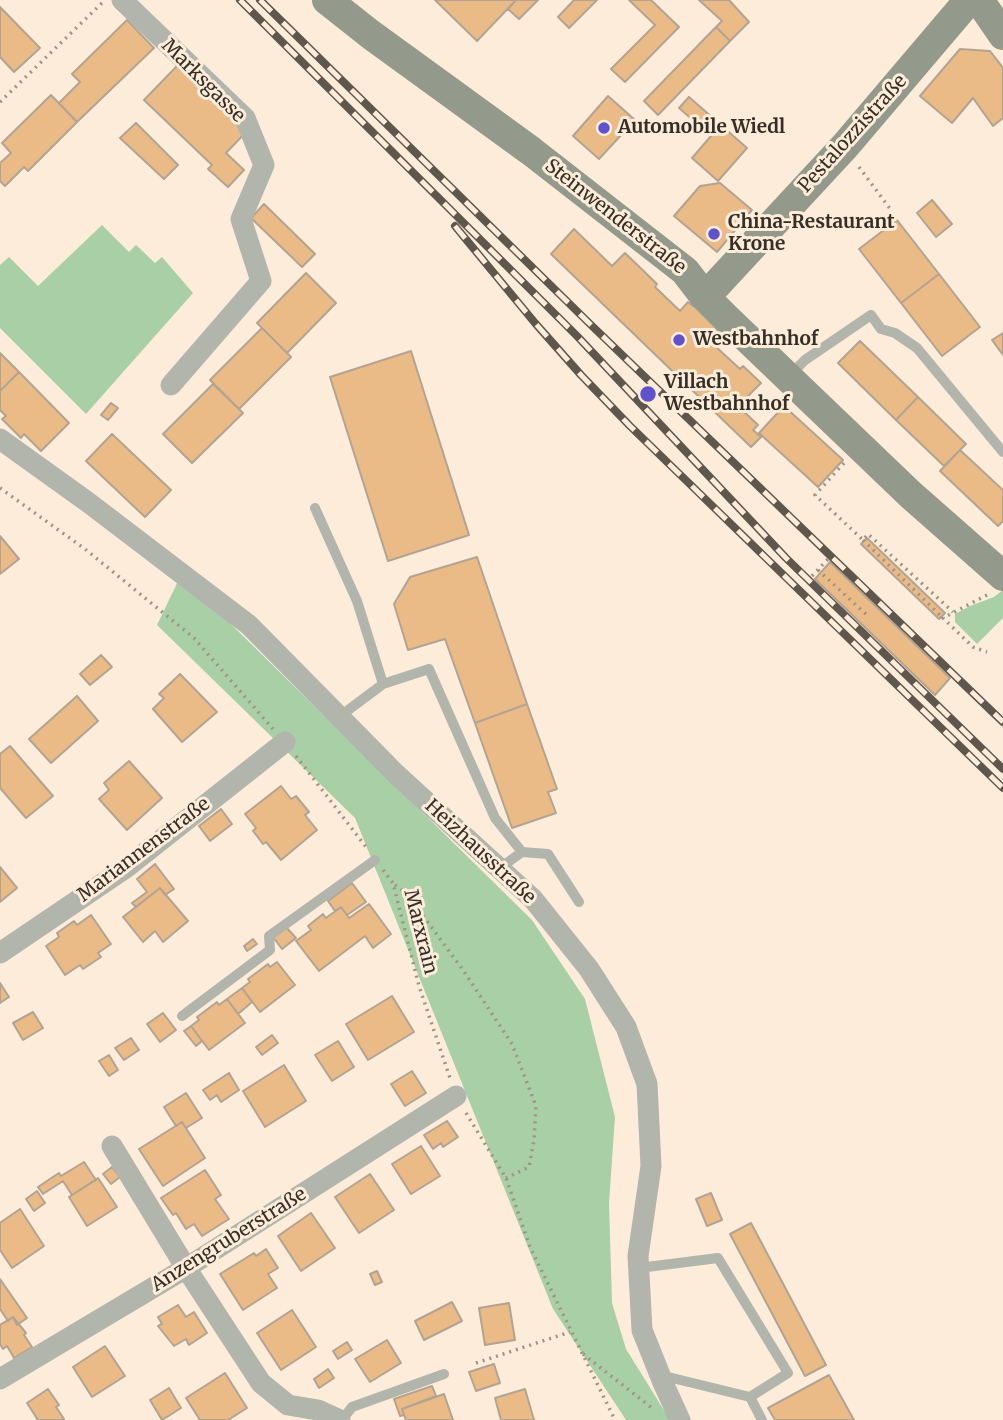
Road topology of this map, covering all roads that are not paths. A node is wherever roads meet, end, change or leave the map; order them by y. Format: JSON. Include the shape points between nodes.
{"nodes":[{"id":1,"x":122,"y":0,"type":"edge"},
{"id":2,"x":327,"y":0,"type":"edge"},
{"id":3,"x":969,"y":0,"type":"edge"},
{"id":4,"x":979,"y":0,"type":"edge"},
{"id":5,"x":1003,"y":36,"type":"edge"},
{"id":6,"x":705,"y":297,"type":"junction"},
{"id":7,"x":789,"y":376,"type":"junction"},
{"id":8,"x":171,"y":384,"type":"dead end"},
{"id":9,"x":0,"y":439,"type":"edge"},
{"id":10,"x":1003,"y":452,"type":"edge"},
{"id":11,"x":315,"y":508,"type":"dead end"},
{"id":12,"x":995,"y":585,"type":"edge"},
{"id":13,"x":383,"y":684,"type":"junction"},
{"id":14,"x":339,"y":717,"type":"junction"},
{"id":15,"x":285,"y":742,"type":"road end"},
{"id":16,"x":522,"y":852,"type":"junction"},
{"id":17,"x":375,"y":860,"type":"road end"},
{"id":18,"x":500,"y":868,"type":"junction"},
{"id":19,"x":579,"y":902,"type":"dead end"},
{"id":20,"x":0,"y":953,"type":"edge"},
{"id":21,"x":182,"y":1016,"type":"dead end"},
{"id":22,"x":456,"y":1096,"type":"road end"},
{"id":23,"x":112,"y":1146,"type":"dead end"},
{"id":24,"x":187,"y":1268,"type":"junction"},
{"id":25,"x":639,"y":1268,"type":"junction"},
{"id":26,"x":444,"y":1374,"type":"dead end"},
{"id":27,"x":660,"y":1375,"type":"junction"},
{"id":28,"x":0,"y":1379,"type":"edge"},
{"id":29,"x":750,"y":1397,"type":"junction"},
{"id":30,"x":341,"y":1420,"type":"edge"},
{"id":31,"x":681,"y":1420,"type":"edge"},
{"id":32,"x":762,"y":1420,"type":"edge"}],
"edges":[{"from":1,"to":8,"type":"street","name":"Marksgasse","via":[[246,118],[264,165],[241,219],[261,281]]},
{"from":2,"to":6,"type":"main road","name":"Steinwenderstraße","via":[[641,235],[685,271]]},
{"from":3,"to":6,"type":"main road","name":"Pestalozzistraße","via":[[845,146]]},
{"from":4,"to":5,"type":"main road"},
{"from":6,"to":7,"type":"main road","name":"Steinwenderstraße"},
{"from":7,"to":10,"type":"lane","via":[[871,315],[881,329],[917,348]]},
{"from":7,"to":12,"type":"main road","name":"Steinwenderstraße"},
{"from":9,"to":14,"type":"street","name":"Heizhausstraße","via":[[249,625]]},
{"from":11,"to":13,"type":"lane","via":[[356,601]]},
{"from":13,"to":14,"type":"lane"},
{"from":13,"to":16,"type":"lane","via":[[429,669],[495,818]]},
{"from":14,"to":18,"type":"street","name":"Heizhausstraße"},
{"from":15,"to":20,"type":"street","name":"Mariannenstraße","via":[[127,867]]},
{"from":16,"to":18,"type":"lane"},
{"from":16,"to":19,"type":"lane","via":[[548,854]]},
{"from":17,"to":21,"type":"lane","via":[[269,936],[270,950]]},
{"from":18,"to":25,"type":"street","name":"Heizhausstraße","via":[[533,899],[589,970],[626,1027],[647,1084],[651,1166]]},
{"from":22,"to":24,"type":"street","name":"Anzengruberstraße"},
{"from":23,"to":24,"type":"street"},
{"from":24,"to":28,"type":"street","name":"Anzengruberstraße"},
{"from":24,"to":30,"type":"street","via":[[261,1383],[288,1405]]},
{"from":25,"to":27,"type":"street","name":"Heizhausstraße","via":[[642,1330]]},
{"from":25,"to":29,"type":"lane","via":[[718,1258],[789,1373]]},
{"from":26,"to":30,"type":"lane","via":[[352,1407]]},
{"from":27,"to":29,"type":"lane"},
{"from":27,"to":31,"type":"street","name":"Heizhausstraße"},
{"from":29,"to":32,"type":"lane"}]}
